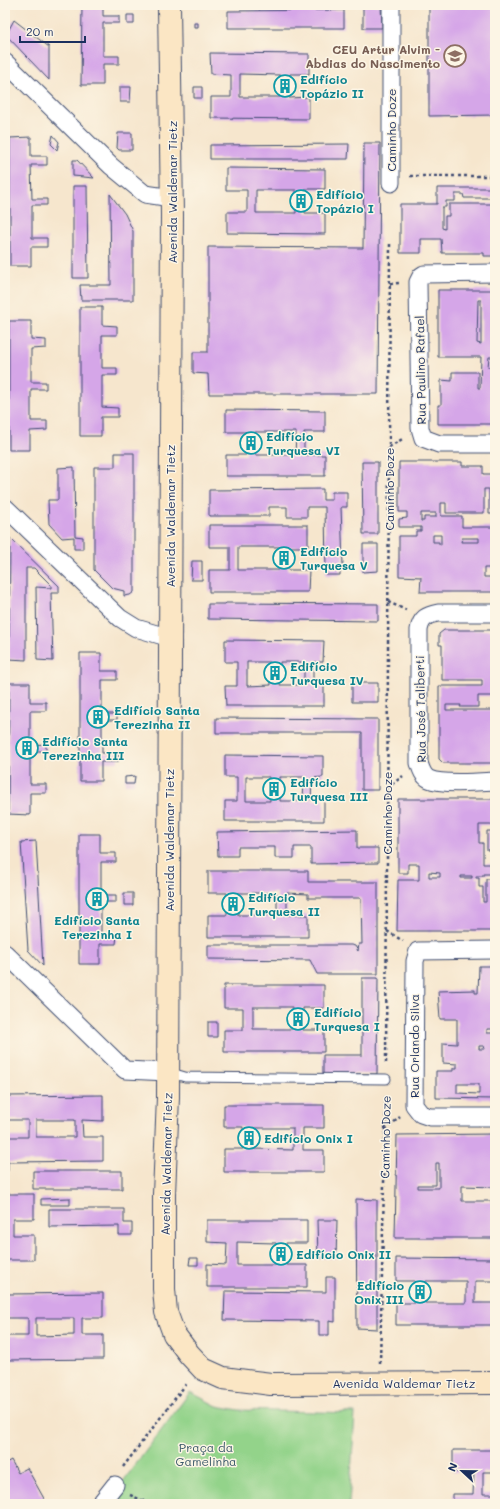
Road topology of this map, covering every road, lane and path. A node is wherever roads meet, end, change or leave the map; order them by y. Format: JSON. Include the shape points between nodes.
{"nodes":[{"id":1,"x":170,"y":5,"type":"edge"},
{"id":2,"x":391,"y":5,"type":"edge"},
{"id":3,"x":5,"y":62,"type":"edge"},
{"id":4,"x":495,"y":176,"type":"edge"},
{"id":5,"x":391,"y":179,"type":"joint"},
{"id":6,"x":172,"y":198,"type":"junction"},
{"id":7,"x":390,"y":241,"type":"dead end"},
{"id":8,"x":495,"y":273,"type":"edge"},
{"id":9,"x":495,"y":444,"type":"edge"},
{"id":10,"x":5,"y":507,"type":"edge"},
{"id":11,"x":495,"y":613,"type":"edge"},
{"id":12,"x":170,"y":638,"type":"junction"},
{"id":13,"x":495,"y":782,"type":"edge"},
{"id":14,"x":495,"y":950,"type":"edge"},
{"id":15,"x":5,"y":953,"type":"edge"},
{"id":16,"x":168,"y":1072,"type":"junction"},
{"id":17,"x":386,"y":1079,"type":"junction"},
{"id":18,"x":495,"y":1117,"type":"edge"},
{"id":19,"x":199,"y":1364,"type":"junction"},
{"id":20,"x":495,"y":1383,"type":"edge"},
{"id":21,"x":379,"y":1384,"type":"junction"},
{"id":22,"x":114,"y":1486,"type":"joint"},
{"id":23,"x":100,"y":1504,"type":"edge"}],
"edges":[{"from":1,"to":6,"type":"street","name":"Avenida Waldemar Tietz"},
{"from":2,"to":5,"type":"street","name":"Caminho Doze"},
{"from":3,"to":6,"type":"street","via":[[111,166],[145,194]]},
{"from":4,"to":5,"type":"path"},
{"from":6,"to":12,"type":"street","name":"Avenida Waldemar Tietz"},
{"from":7,"to":17,"type":"path","name":"Caminho Doze"},
{"from":8,"to":9,"type":"street","name":"Rua Paulino Rafael","via":[[431,273],[421,276],[418,282],[420,428],[423,438],[439,444]]},
{"from":10,"to":12,"type":"street","via":[[120,618],[136,628]]},
{"from":11,"to":13,"type":"street","name":"Rua José Taliberti","via":[[429,615],[423,618],[419,630],[419,763],[422,773],[441,782]]},
{"from":12,"to":16,"type":"street","name":"Avenida Waldemar Tietz"},
{"from":14,"to":18,"type":"street","name":"Rua Orlando Silva","via":[[418,951],[415,961],[414,1105],[421,1114],[430,1117]]},
{"from":15,"to":16,"type":"street","via":[[125,1070]]},
{"from":16,"to":17,"type":"lane","via":[[185,1077]]},
{"from":16,"to":19,"type":"street","name":"Avenida Waldemar Tietz","via":[[164,1194],[166,1312],[174,1334]]},
{"from":17,"to":21,"type":"path","name":"Caminho Doze"},
{"from":19,"to":21,"type":"street","name":"Avenida Waldemar Tietz","via":[[203,1369],[223,1378],[271,1384]]},
{"from":19,"to":22,"type":"path","via":[[183,1389],[113,1480]]},
{"from":20,"to":21,"type":"street","name":"Avenida Waldemar Tietz"},
{"from":22,"to":23,"type":"street"}]}
